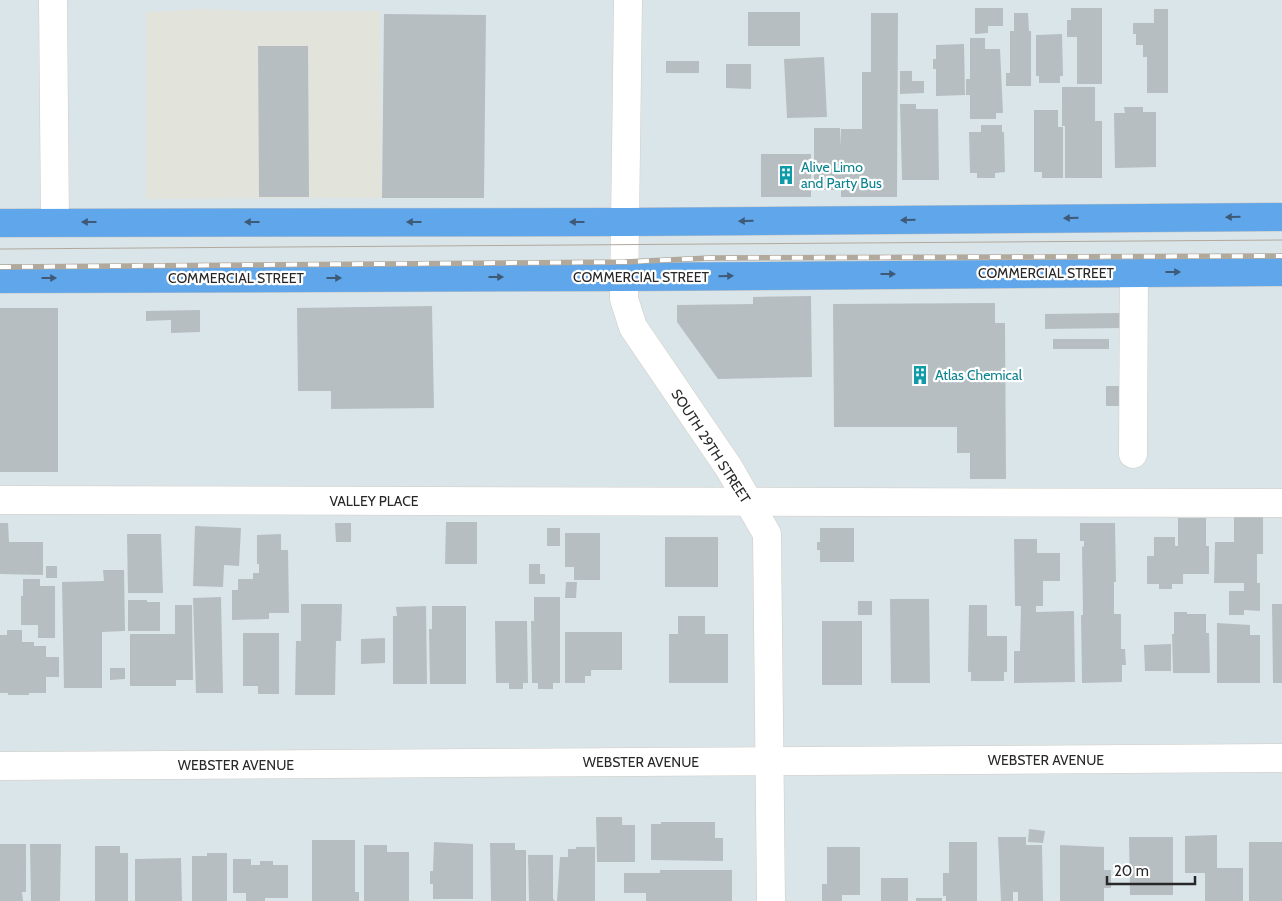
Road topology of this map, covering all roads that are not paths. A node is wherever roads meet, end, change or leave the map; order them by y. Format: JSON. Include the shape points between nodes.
{"nodes":[{"id":1,"x":53,"y":0,"type":"edge"},
{"id":2,"x":628,"y":0,"type":"edge"},
{"id":3,"x":1282,"y":217,"type":"edge"},
{"id":4,"x":55,"y":222,"type":"junction"},
{"id":5,"x":626,"y":222,"type":"junction"},
{"id":6,"x":0,"y":223,"type":"edge"},
{"id":7,"x":1282,"y":272,"type":"edge"},
{"id":8,"x":1134,"y":273,"type":"junction"},
{"id":9,"x":625,"y":277,"type":"junction"},
{"id":10,"x":0,"y":278,"type":"edge"},
{"id":11,"x":1133,"y":454,"type":"dead end"},
{"id":12,"x":0,"y":500,"type":"edge"},
{"id":13,"x":748,"y":503,"type":"junction"},
{"id":14,"x":1282,"y":503,"type":"edge"},
{"id":15,"x":1282,"y":758,"type":"edge"},
{"id":16,"x":771,"y":762,"type":"junction"},
{"id":17,"x":0,"y":766,"type":"edge"},
{"id":18,"x":771,"y":901,"type":"edge"}],
"edges":[{"from":1,"to":4,"type":"street"},
{"from":2,"to":5,"type":"street","name":"SOUTH 29TH STREET"},
{"from":3,"to":5,"type":"main road","one_way":true},
{"from":5,"to":4,"type":"main road","one_way":true},
{"from":4,"to":6,"type":"main road"},
{"from":5,"to":9,"type":"street","name":"SOUTH 29TH STREET"},
{"from":8,"to":7,"type":"main road","name":"COMMERCIAL STREET","one_way":true},
{"from":9,"to":8,"type":"main road","name":"COMMERCIAL STREET","one_way":true},
{"from":8,"to":11,"type":"street"},
{"from":10,"to":9,"type":"main road","name":"COMMERCIAL STREET","one_way":true},
{"from":9,"to":13,"type":"street","name":"SOUTH 29TH STREET","via":[[624,298],[632,327],[729,468]]},
{"from":12,"to":13,"type":"street","name":"VALLEY PLACE"},
{"from":13,"to":14,"type":"street","name":"VALLEY PLACE"},
{"from":13,"to":16,"type":"street","name":"SOUTH 29TH STREET","via":[[767,534]]},
{"from":15,"to":16,"type":"street","name":"WEBSTER AVENUE"},
{"from":16,"to":17,"type":"street","name":"WEBSTER AVENUE"},
{"from":16,"to":18,"type":"street","name":"SOUTH 29TH STREET"}]}
